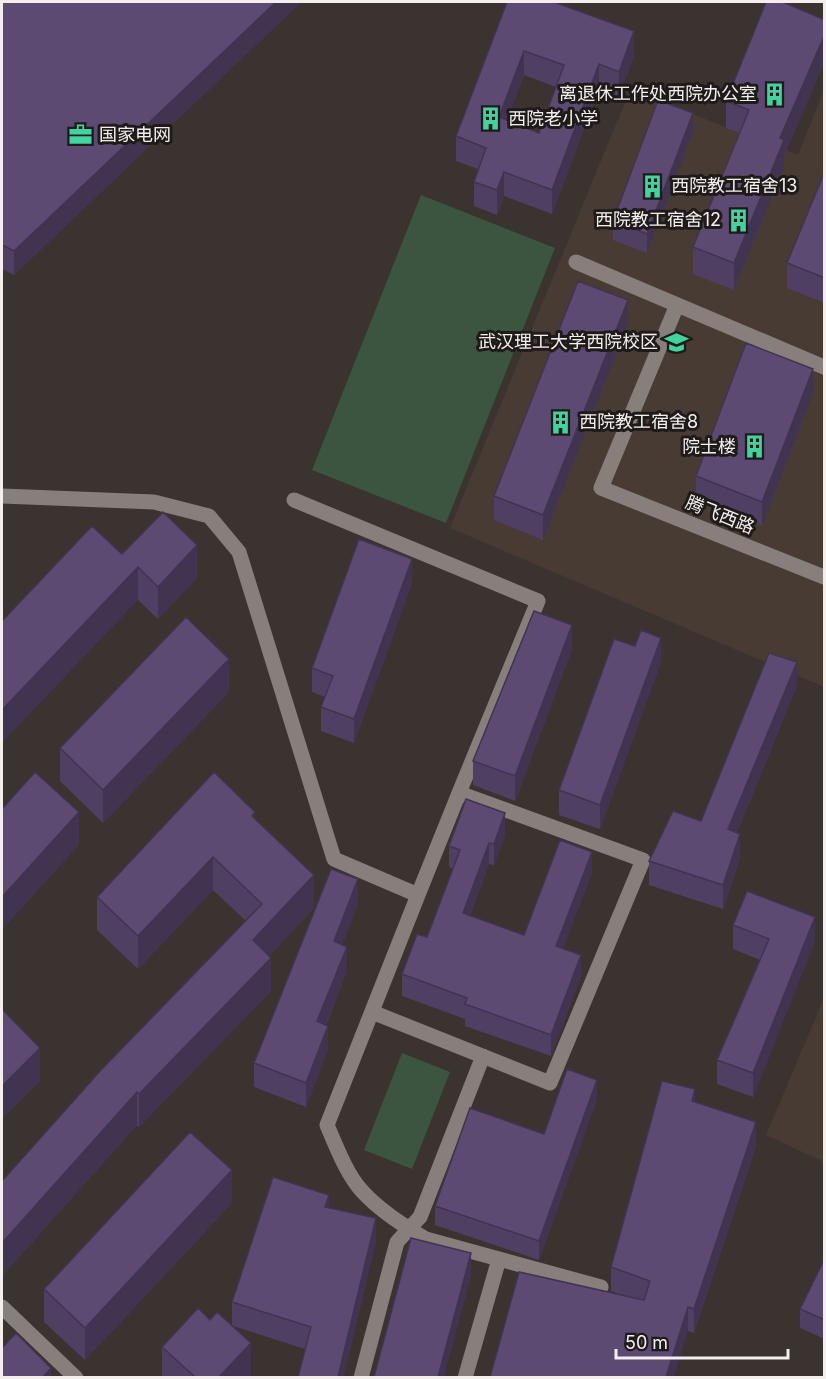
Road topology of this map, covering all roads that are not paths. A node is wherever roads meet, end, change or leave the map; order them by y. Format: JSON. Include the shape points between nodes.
{"nodes":[{"id":1,"x":576,"y":262,"type":"dead end"},
{"id":2,"x":677,"y":304,"type":"junction"},
{"id":3,"x":825,"y":367,"type":"edge"},
{"id":4,"x":2,"y":496,"type":"edge"},
{"id":5,"x":294,"y":500,"type":"dead end"},
{"id":6,"x":823,"y":572,"type":"edge"},
{"id":7,"x":459,"y":793,"type":"junction"},
{"id":8,"x":418,"y":895,"type":"junction"},
{"id":9,"x":372,"y":1012,"type":"junction"},
{"id":10,"x":483,"y":1056,"type":"junction"},
{"id":11,"x":409,"y":1229,"type":"junction"},
{"id":12,"x":499,"y":1259,"type":"junction"},
{"id":13,"x":601,"y":1287,"type":"dead end"},
{"id":14,"x":2,"y":1306,"type":"edge"},
{"id":15,"x":76,"y":1377,"type":"edge"},
{"id":16,"x":361,"y":1377,"type":"edge"},
{"id":17,"x":465,"y":1377,"type":"edge"}],
"edges":[{"from":1,"to":2,"type":"street"},
{"from":2,"to":3,"type":"street"},
{"from":2,"to":6,"type":"street","name":"腾飞西路","via":[[601,488]]},
{"from":4,"to":8,"type":"street","via":[[154,502],[209,516],[239,552],[334,859]]},
{"from":5,"to":7,"type":"street","via":[[538,601]]},
{"from":7,"to":8,"type":"street"},
{"from":7,"to":10,"type":"street","via":[[643,860],[550,1083]]},
{"from":8,"to":9,"type":"street"},
{"from":9,"to":10,"type":"street"},
{"from":9,"to":11,"type":"street","via":[[327,1125],[361,1191]]},
{"from":10,"to":11,"type":"street","via":[[420,1217]]},
{"from":11,"to":12,"type":"street","via":[[426,1239]]},
{"from":11,"to":16,"type":"street","via":[[397,1242]]},
{"from":12,"to":13,"type":"street"},
{"from":12,"to":17,"type":"street"},
{"from":14,"to":15,"type":"street"}]}
